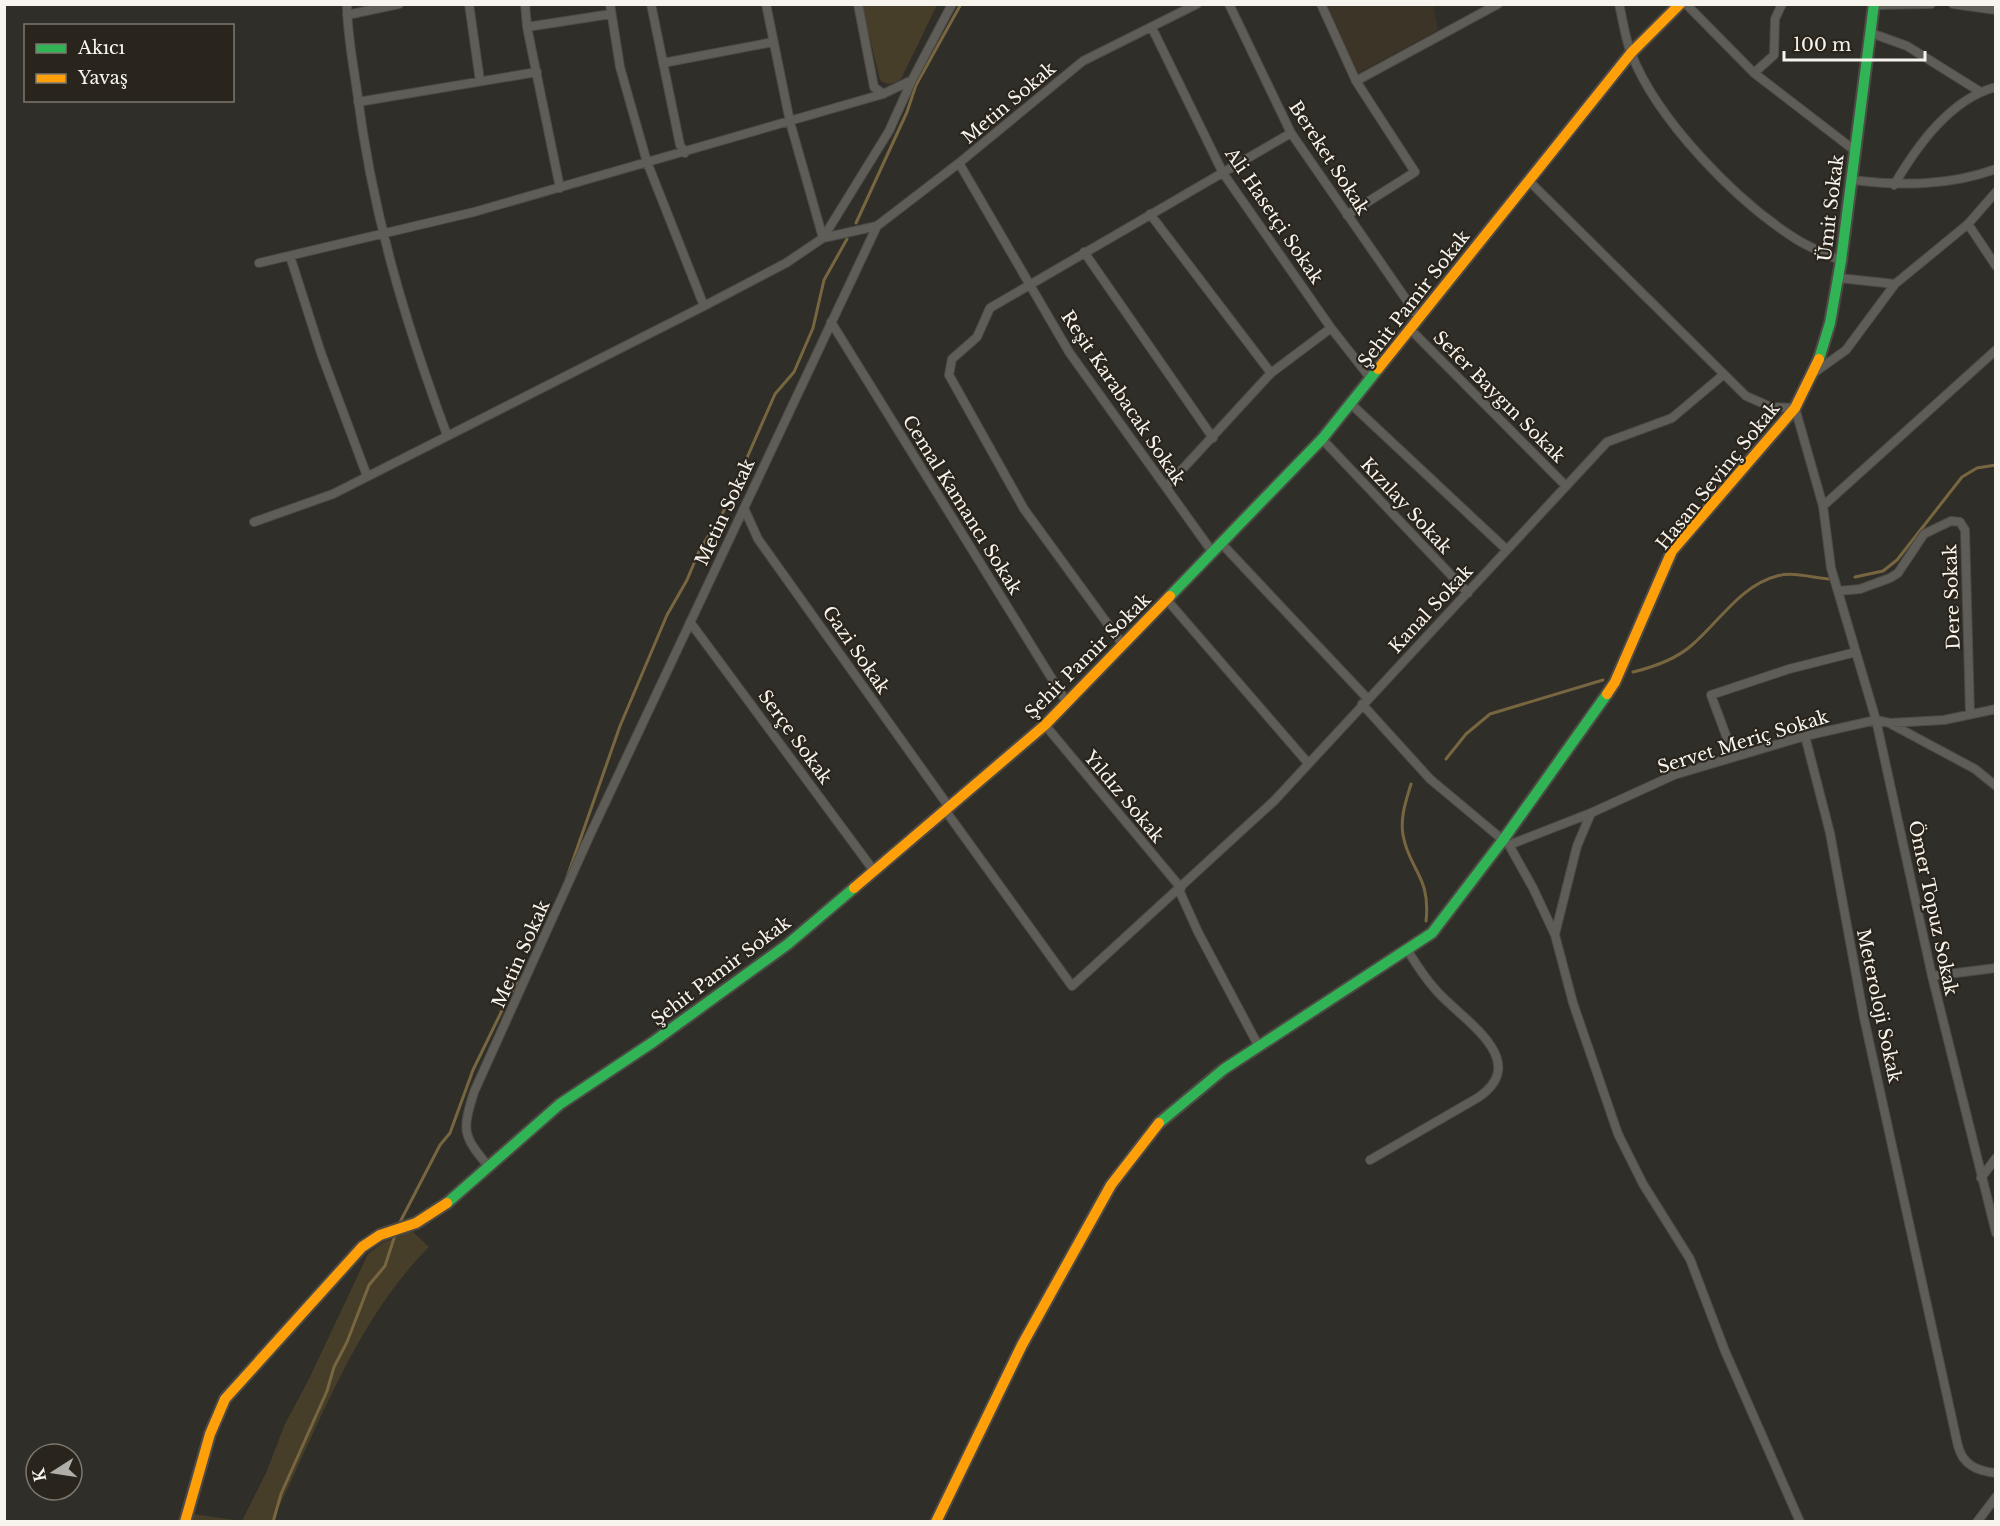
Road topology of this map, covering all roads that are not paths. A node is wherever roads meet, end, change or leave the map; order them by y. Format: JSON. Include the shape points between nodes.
{"nodes":[{"id":1,"x":347,"y":4,"type":"edge"},
{"id":2,"x":399,"y":4,"type":"edge"},
{"id":3,"x":469,"y":4,"type":"edge"},
{"id":4,"x":525,"y":4,"type":"edge"},
{"id":5,"x":610,"y":4,"type":"edge"},
{"id":6,"x":651,"y":4,"type":"edge"},
{"id":7,"x":766,"y":4,"type":"edge"},
{"id":8,"x":858,"y":4,"type":"edge"},
{"id":9,"x":952,"y":4,"type":"edge"},
{"id":10,"x":1197,"y":4,"type":"edge"},
{"id":11,"x":1229,"y":4,"type":"edge"},
{"id":12,"x":1321,"y":4,"type":"edge"},
{"id":13,"x":1498,"y":4,"type":"edge"},
{"id":14,"x":1620,"y":4,"type":"edge"},
{"id":15,"x":1680,"y":4,"type":"edge"},
{"id":16,"x":1686,"y":4,"type":"edge"},
{"id":17,"x":1782,"y":4,"type":"edge"},
{"id":18,"x":1931,"y":4,"type":"edge"},
{"id":19,"x":1953,"y":4,"type":"edge"},
{"id":20,"x":1874,"y":5,"type":"edge"},
{"id":21,"x":1995,"y":10,"type":"edge"},
{"id":22,"x":611,"y":14,"type":"junction"},
{"id":23,"x":347,"y":15,"type":"junction"},
{"id":24,"x":527,"y":27,"type":"junction"},
{"id":25,"x":1152,"y":28,"type":"junction"},
{"id":26,"x":1871,"y":33,"type":"junction"},
{"id":27,"x":773,"y":42,"type":"junction"},
{"id":28,"x":1631,"y":53,"type":"junction"},
{"id":29,"x":663,"y":63,"type":"junction"},
{"id":30,"x":537,"y":72,"type":"junction"},
{"id":31,"x":1754,"y":73,"type":"junction"},
{"id":32,"x":912,"y":80,"type":"junction"},
{"id":33,"x":480,"y":81,"type":"junction"},
{"id":34,"x":1356,"y":81,"type":"junction"},
{"id":35,"x":1995,"y":87,"type":"edge"},
{"id":36,"x":1979,"y":91,"type":"junction"},
{"id":37,"x":884,"y":94,"type":"junction"},
{"id":38,"x":358,"y":102,"type":"junction"},
{"id":39,"x":790,"y":122,"type":"junction"},
{"id":40,"x":1291,"y":133,"type":"junction"},
{"id":41,"x":1854,"y":150,"type":"junction"},
{"id":42,"x":685,"y":153,"type":"junction"},
{"id":43,"x":647,"y":162,"type":"junction"},
{"id":44,"x":959,"y":163,"type":"junction"},
{"id":45,"x":1995,"y":169,"type":"edge"},
{"id":46,"x":1223,"y":173,"type":"junction"},
{"id":47,"x":1852,"y":180,"type":"junction"},
{"id":48,"x":1529,"y":181,"type":"junction"},
{"id":49,"x":1894,"y":185,"type":"junction"},
{"id":50,"x":560,"y":188,"type":"junction"},
{"id":51,"x":1995,"y":192,"type":"edge"},
{"id":52,"x":1150,"y":214,"type":"junction"},
{"id":53,"x":1347,"y":215,"type":"junction"},
{"id":54,"x":1968,"y":224,"type":"junction"},
{"id":55,"x":877,"y":226,"type":"junction"},
{"id":56,"x":381,"y":234,"type":"junction"},
{"id":57,"x":823,"y":238,"type":"junction"},
{"id":58,"x":1084,"y":252,"type":"junction"},
{"id":59,"x":290,"y":256,"type":"junction"},
{"id":60,"x":1841,"y":261,"type":"junction"},
{"id":61,"x":259,"y":263,"type":"dead end"},
{"id":62,"x":1995,"y":266,"type":"edge"},
{"id":63,"x":1839,"y":278,"type":"junction"},
{"id":64,"x":1029,"y":283,"type":"junction"},
{"id":65,"x":1894,"y":284,"type":"junction"},
{"id":66,"x":704,"y":306,"type":"junction"},
{"id":67,"x":1419,"y":318,"type":"junction"},
{"id":68,"x":831,"y":322,"type":"junction"},
{"id":69,"x":1331,"y":328,"type":"junction"},
{"id":70,"x":1410,"y":329,"type":"junction"},
{"id":71,"x":1995,"y":351,"type":"edge"},
{"id":72,"x":1270,"y":373,"type":"junction"},
{"id":73,"x":1723,"y":375,"type":"junction"},
{"id":74,"x":1810,"y":376,"type":"junction"},
{"id":75,"x":1371,"y":379,"type":"junction"},
{"id":76,"x":1351,"y":404,"type":"junction"},
{"id":77,"x":1795,"y":408,"type":"junction"},
{"id":78,"x":447,"y":435,"type":"junction"},
{"id":79,"x":1213,"y":438,"type":"junction"},
{"id":80,"x":1322,"y":439,"type":"junction"},
{"id":81,"x":368,"y":476,"type":"junction"},
{"id":82,"x":1566,"y":486,"type":"junction"},
{"id":83,"x":1166,"y":487,"type":"junction"},
{"id":84,"x":1823,"y":506,"type":"junction"},
{"id":85,"x":744,"y":508,"type":"junction"},
{"id":86,"x":254,"y":522,"type":"dead end"},
{"id":87,"x":1222,"y":544,"type":"junction"},
{"id":88,"x":1507,"y":550,"type":"junction"},
{"id":89,"x":1213,"y":553,"type":"junction"},
{"id":90,"x":1838,"y":591,"type":"junction"},
{"id":91,"x":1468,"y":593,"type":"junction"},
{"id":92,"x":1167,"y":600,"type":"junction"},
{"id":93,"x":690,"y":622,"type":"junction"},
{"id":94,"x":1123,"y":645,"type":"junction"},
{"id":95,"x":1856,"y":652,"type":"junction"},
{"id":96,"x":1364,"y":701,"type":"junction"},
{"id":97,"x":1067,"y":703,"type":"junction"},
{"id":98,"x":1995,"y":709,"type":"edge"},
{"id":99,"x":1970,"y":714,"type":"junction"},
{"id":100,"x":1876,"y":720,"type":"junction"},
{"id":101,"x":1890,"y":723,"type":"junction"},
{"id":102,"x":1045,"y":725,"type":"junction"},
{"id":103,"x":1805,"y":736,"type":"junction"},
{"id":104,"x":1734,"y":757,"type":"junction"},
{"id":105,"x":1308,"y":764,"type":"junction"},
{"id":106,"x":1995,"y":786,"type":"edge"},
{"id":107,"x":947,"y":808,"type":"junction"},
{"id":108,"x":1592,"y":813,"type":"junction"},
{"id":109,"x":1506,"y":842,"type":"junction"},
{"id":110,"x":874,"y":871,"type":"junction"},
{"id":111,"x":1180,"y":889,"type":"junction"},
{"id":112,"x":1555,"y":935,"type":"junction"},
{"id":113,"x":1411,"y":949,"type":"junction"},
{"id":114,"x":1995,"y":968,"type":"edge"},
{"id":115,"x":1932,"y":976,"type":"junction"},
{"id":116,"x":1072,"y":986,"type":"joint"},
{"id":117,"x":1258,"y":1045,"type":"junction"},
{"id":118,"x":1995,"y":1158,"type":"edge"},
{"id":119,"x":1370,"y":1160,"type":"dead end"},
{"id":120,"x":489,"y":1167,"type":"junction"},
{"id":121,"x":1981,"y":1178,"type":"junction"},
{"id":122,"x":1995,"y":1233,"type":"edge"},
{"id":123,"x":1995,"y":1473,"type":"edge"},
{"id":124,"x":1995,"y":1497,"type":"edge"},
{"id":125,"x":185,"y":1521,"type":"edge"},
{"id":126,"x":936,"y":1521,"type":"edge"},
{"id":127,"x":1800,"y":1521,"type":"edge"},
{"id":128,"x":1977,"y":1521,"type":"edge"}],
"edges":[{"from":1,"to":23,"type":"street"},
{"from":2,"to":23,"type":"street"},
{"from":3,"to":33,"type":"street"},
{"from":4,"to":24,"type":"street"},
{"from":5,"to":22,"type":"street"},
{"from":6,"to":29,"type":"street"},
{"from":7,"to":27,"type":"street"},
{"from":8,"to":37,"type":"street","via":[[874,87]]},
{"from":9,"to":32,"type":"street"},
{"from":10,"to":25,"type":"street","name":"Metin Sokak"},
{"from":11,"to":40,"type":"street","name":"Bereket Sokak"},
{"from":12,"to":34,"type":"street"},
{"from":13,"to":34,"type":"street"},
{"from":14,"to":28,"type":"street"},
{"from":15,"to":28,"type":"street","name":"Şehit Pamir Sokak"},
{"from":16,"to":31,"type":"street"},
{"from":17,"to":31,"type":"street","via":[[1776,19],[1774,55]]},
{"from":18,"to":20,"type":"street"},
{"from":19,"to":21,"type":"street"},
{"from":20,"to":26,"type":"street","name":"Ümit Sokak"},
{"from":22,"to":24,"type":"street"},
{"from":22,"to":43,"type":"street","via":[[620,68]]},
{"from":23,"to":38,"type":"street"},
{"from":24,"to":30,"type":"street"},
{"from":25,"to":44,"type":"street","name":"Metin Sokak","via":[[1083,60]]},
{"from":25,"to":46,"type":"street","name":"Ali Hasetçi Sokak"},
{"from":26,"to":36,"type":"street","via":[[1907,45]]},
{"from":26,"to":41,"type":"street","name":"Ümit Sokak"},
{"from":27,"to":29,"type":"street"},
{"from":27,"to":39,"type":"street"},
{"from":28,"to":48,"type":"street","name":"Şehit Pamir Sokak"},
{"from":28,"to":60,"type":"street","via":[[1662,112],[1701,157],[1797,240]]},
{"from":29,"to":42,"type":"street","via":[[680,146]]},
{"from":30,"to":33,"type":"street"},
{"from":30,"to":50,"type":"street"},
{"from":31,"to":41,"type":"street"},
{"from":32,"to":37,"type":"street"},
{"from":32,"to":57,"type":"street","via":[[889,131]]},
{"from":33,"to":38,"type":"street"},
{"from":34,"to":53,"type":"street","via":[[1415,172]]},
{"from":35,"to":36,"type":"street"},
{"from":36,"to":49,"type":"street","via":[[1952,108]]},
{"from":37,"to":39,"type":"street"},
{"from":38,"to":56,"type":"street"},
{"from":39,"to":42,"type":"street"},
{"from":39,"to":57,"type":"street"},
{"from":40,"to":46,"type":"street"},
{"from":40,"to":53,"type":"street","name":"Bereket Sokak"},
{"from":41,"to":47,"type":"street","name":"Ümit Sokak"},
{"from":42,"to":43,"type":"street"},
{"from":43,"to":50,"type":"street"},
{"from":43,"to":66,"type":"street"},
{"from":44,"to":55,"type":"street","name":"Metin Sokak"},
{"from":44,"to":64,"type":"street","name":"Reşit Karabacak Sokak"},
{"from":45,"to":49,"type":"street","via":[[1927,184]]},
{"from":46,"to":52,"type":"street"},
{"from":46,"to":69,"type":"street","name":"Ali Hasetçi Sokak"},
{"from":47,"to":49,"type":"street"},
{"from":47,"to":60,"type":"street","name":"Ümit Sokak"},
{"from":48,"to":67,"type":"street","name":"Şehit Pamir Sokak"},
{"from":48,"to":73,"type":"street"},
{"from":50,"to":56,"type":"street"},
{"from":51,"to":54,"type":"street"},
{"from":52,"to":58,"type":"street"},
{"from":52,"to":72,"type":"street"},
{"from":53,"to":67,"type":"street","name":"Bereket Sokak"},
{"from":54,"to":62,"type":"street"},
{"from":54,"to":65,"type":"street"},
{"from":55,"to":57,"type":"street"},
{"from":55,"to":68,"type":"street","name":"Metin Sokak"},
{"from":56,"to":59,"type":"street"},
{"from":56,"to":78,"type":"street","via":[[413,342]]},
{"from":57,"to":66,"type":"street","via":[[786,263]]},
{"from":58,"to":64,"type":"street"},
{"from":58,"to":79,"type":"street"},
{"from":59,"to":61,"type":"street"},
{"from":59,"to":81,"type":"street","via":[[321,353]]},
{"from":60,"to":63,"type":"street","name":"Ümit Sokak"},
{"from":63,"to":65,"type":"street"},
{"from":63,"to":74,"type":"street","name":"Ümit Sokak","via":[[1822,352]]},
{"from":64,"to":83,"type":"street","name":"Reşit Karabacak Sokak","via":[[1069,352]]},
{"from":64,"to":94,"type":"street","via":[[990,308],[977,337],[952,359],[949,375],[1024,509]]},
{"from":65,"to":74,"type":"street","via":[[1846,350]]},
{"from":66,"to":78,"type":"street"},
{"from":67,"to":70,"type":"street","name":"Şehit Pamir Sokak"},
{"from":68,"to":85,"type":"street","name":"Metin Sokak"},
{"from":68,"to":97,"type":"street","name":"Cemal Kamancı Sokak"},
{"from":69,"to":72,"type":"street"},
{"from":69,"to":75,"type":"street","name":"Ali Hasetçi Sokak"},
{"from":70,"to":75,"type":"street","name":"Şehit Pamir Sokak"},
{"from":70,"to":82,"type":"street","name":"Sefer Baygın Sokak"},
{"from":71,"to":84,"type":"street"},
{"from":72,"to":79,"type":"street"},
{"from":73,"to":77,"type":"street","via":[[1746,396],[1771,407]]},
{"from":73,"to":82,"type":"street","name":"Kanal Sokak","via":[[1672,418],[1607,442]]},
{"from":74,"to":77,"type":"street","name":"Ümit Sokak"},
{"from":75,"to":76,"type":"street","name":"Şehit Pamir Sokak"},
{"from":76,"to":80,"type":"street","name":"Şehit Pamir Sokak"},
{"from":76,"to":88,"type":"street"},
{"from":77,"to":84,"type":"street","name":"Ömer Topuz Sokak"},
{"from":77,"to":109,"type":"street","name":"Hasan Sevinç Sokak","via":[[1672,551],[1615,682]]},
{"from":78,"to":81,"type":"street"},
{"from":79,"to":83,"type":"street"},
{"from":80,"to":87,"type":"street","name":"Şehit Pamir Sokak"},
{"from":80,"to":91,"type":"street","name":"Kızılay Sokak"},
{"from":81,"to":86,"type":"street","via":[[333,494]]},
{"from":82,"to":88,"type":"street","name":"Kanal Sokak"},
{"from":83,"to":89,"type":"street","name":"Reşit Karabacak Sokak"},
{"from":84,"to":90,"type":"street","name":"Ömer Topuz Sokak"},
{"from":85,"to":93,"type":"street","name":"Metin Sokak"},
{"from":85,"to":107,"type":"street","name":"Gazi Sokak","via":[[759,539]]},
{"from":87,"to":89,"type":"street","name":"Şehit Pamir Sokak"},
{"from":87,"to":96,"type":"street"},
{"from":88,"to":91,"type":"street","name":"Kanal Sokak"},
{"from":89,"to":92,"type":"street","name":"Şehit Pamir Sokak"},
{"from":90,"to":95,"type":"street","name":"Ömer Topuz Sokak"},
{"from":90,"to":99,"type":"street","name":"Dere Sokak","via":[[1871,586],[1890,578],[1898,573],[1924,534],[1951,521],[1962,525]]},
{"from":91,"to":96,"type":"street","name":"Kanal Sokak"},
{"from":92,"to":94,"type":"street","name":"Şehit Pamir Sokak"},
{"from":92,"to":105,"type":"street"},
{"from":93,"to":110,"type":"street","name":"Serçe Sokak"},
{"from":93,"to":120,"type":"street","name":"Metin Sokak","via":[[474,1092],[464,1125],[473,1149]]},
{"from":94,"to":97,"type":"street","name":"Şehit Pamir Sokak"},
{"from":95,"to":100,"type":"street","name":"Ömer Topuz Sokak"},
{"from":95,"to":104,"type":"street","via":[[1711,695]]},
{"from":96,"to":105,"type":"street","name":"Kanal Sokak"},
{"from":96,"to":109,"type":"street","via":[[1430,779]]},
{"from":97,"to":102,"type":"street","name":"Şehit Pamir Sokak"},
{"from":98,"to":99,"type":"street","name":"Servet Meriç Sokak"},
{"from":99,"to":101,"type":"street","name":"Servet Meriç Sokak","via":[[1944,720]]},
{"from":100,"to":101,"type":"street","name":"Servet Meriç Sokak"},
{"from":100,"to":103,"type":"street","name":"Servet Meriç Sokak"},
{"from":100,"to":115,"type":"street","name":"Ömer Topuz Sokak"},
{"from":101,"to":106,"type":"street","via":[[1975,769]]},
{"from":102,"to":107,"type":"street","name":"Şehit Pamir Sokak"},
{"from":102,"to":111,"type":"street","name":"Yıldız Sokak"},
{"from":103,"to":104,"type":"street","name":"Servet Meriç Sokak"},
{"from":103,"to":123,"type":"street","name":"Meteroloji Sokak","via":[[1830,833],[1864,1018],[1960,1451],[1971,1466]]},
{"from":104,"to":108,"type":"street","name":"Servet Meriç Sokak","via":[[1674,775]]},
{"from":105,"to":111,"type":"street","name":"Kanal Sokak"},
{"from":107,"to":110,"type":"street","name":"Şehit Pamir Sokak"},
{"from":107,"to":116,"type":"street","name":"Gazi Sokak"},
{"from":108,"to":109,"type":"street","name":"Servet Meriç Sokak"},
{"from":108,"to":112,"type":"street","via":[[1576,846]]},
{"from":109,"to":112,"type":"street"},
{"from":109,"to":113,"type":"street","via":[[1432,933]]},
{"from":110,"to":120,"type":"street","name":"Şehit Pamir Sokak","via":[[778,951],[560,1104]]},
{"from":111,"to":116,"type":"street","name":"Kanal Sokak"},
{"from":111,"to":117,"type":"street","name":"Yıldız Sokak","via":[[1198,932]]},
{"from":112,"to":127,"type":"street","via":[[1573,1003],[1618,1134],[1643,1184],[1690,1258],[1725,1351]]},
{"from":113,"to":117,"type":"street"},
{"from":113,"to":119,"type":"street","via":[[1435,990],[1495,1051],[1498,1074],[1479,1097]]},
{"from":114,"to":115,"type":"street"},
{"from":115,"to":121,"type":"street","name":"Ömer Topuz Sokak"},
{"from":117,"to":126,"type":"street","via":[[1160,1122],[1111,1185],[1033,1325]]},
{"from":118,"to":121,"type":"street"},
{"from":120,"to":125,"type":"street","name":"Şehit Pamir Sokak","via":[[449,1202],[416,1223],[380,1235],[362,1247],[225,1399],[210,1434]]},
{"from":121,"to":122,"type":"street","name":"Ömer Topuz Sokak"},
{"from":124,"to":128,"type":"street"}]}
